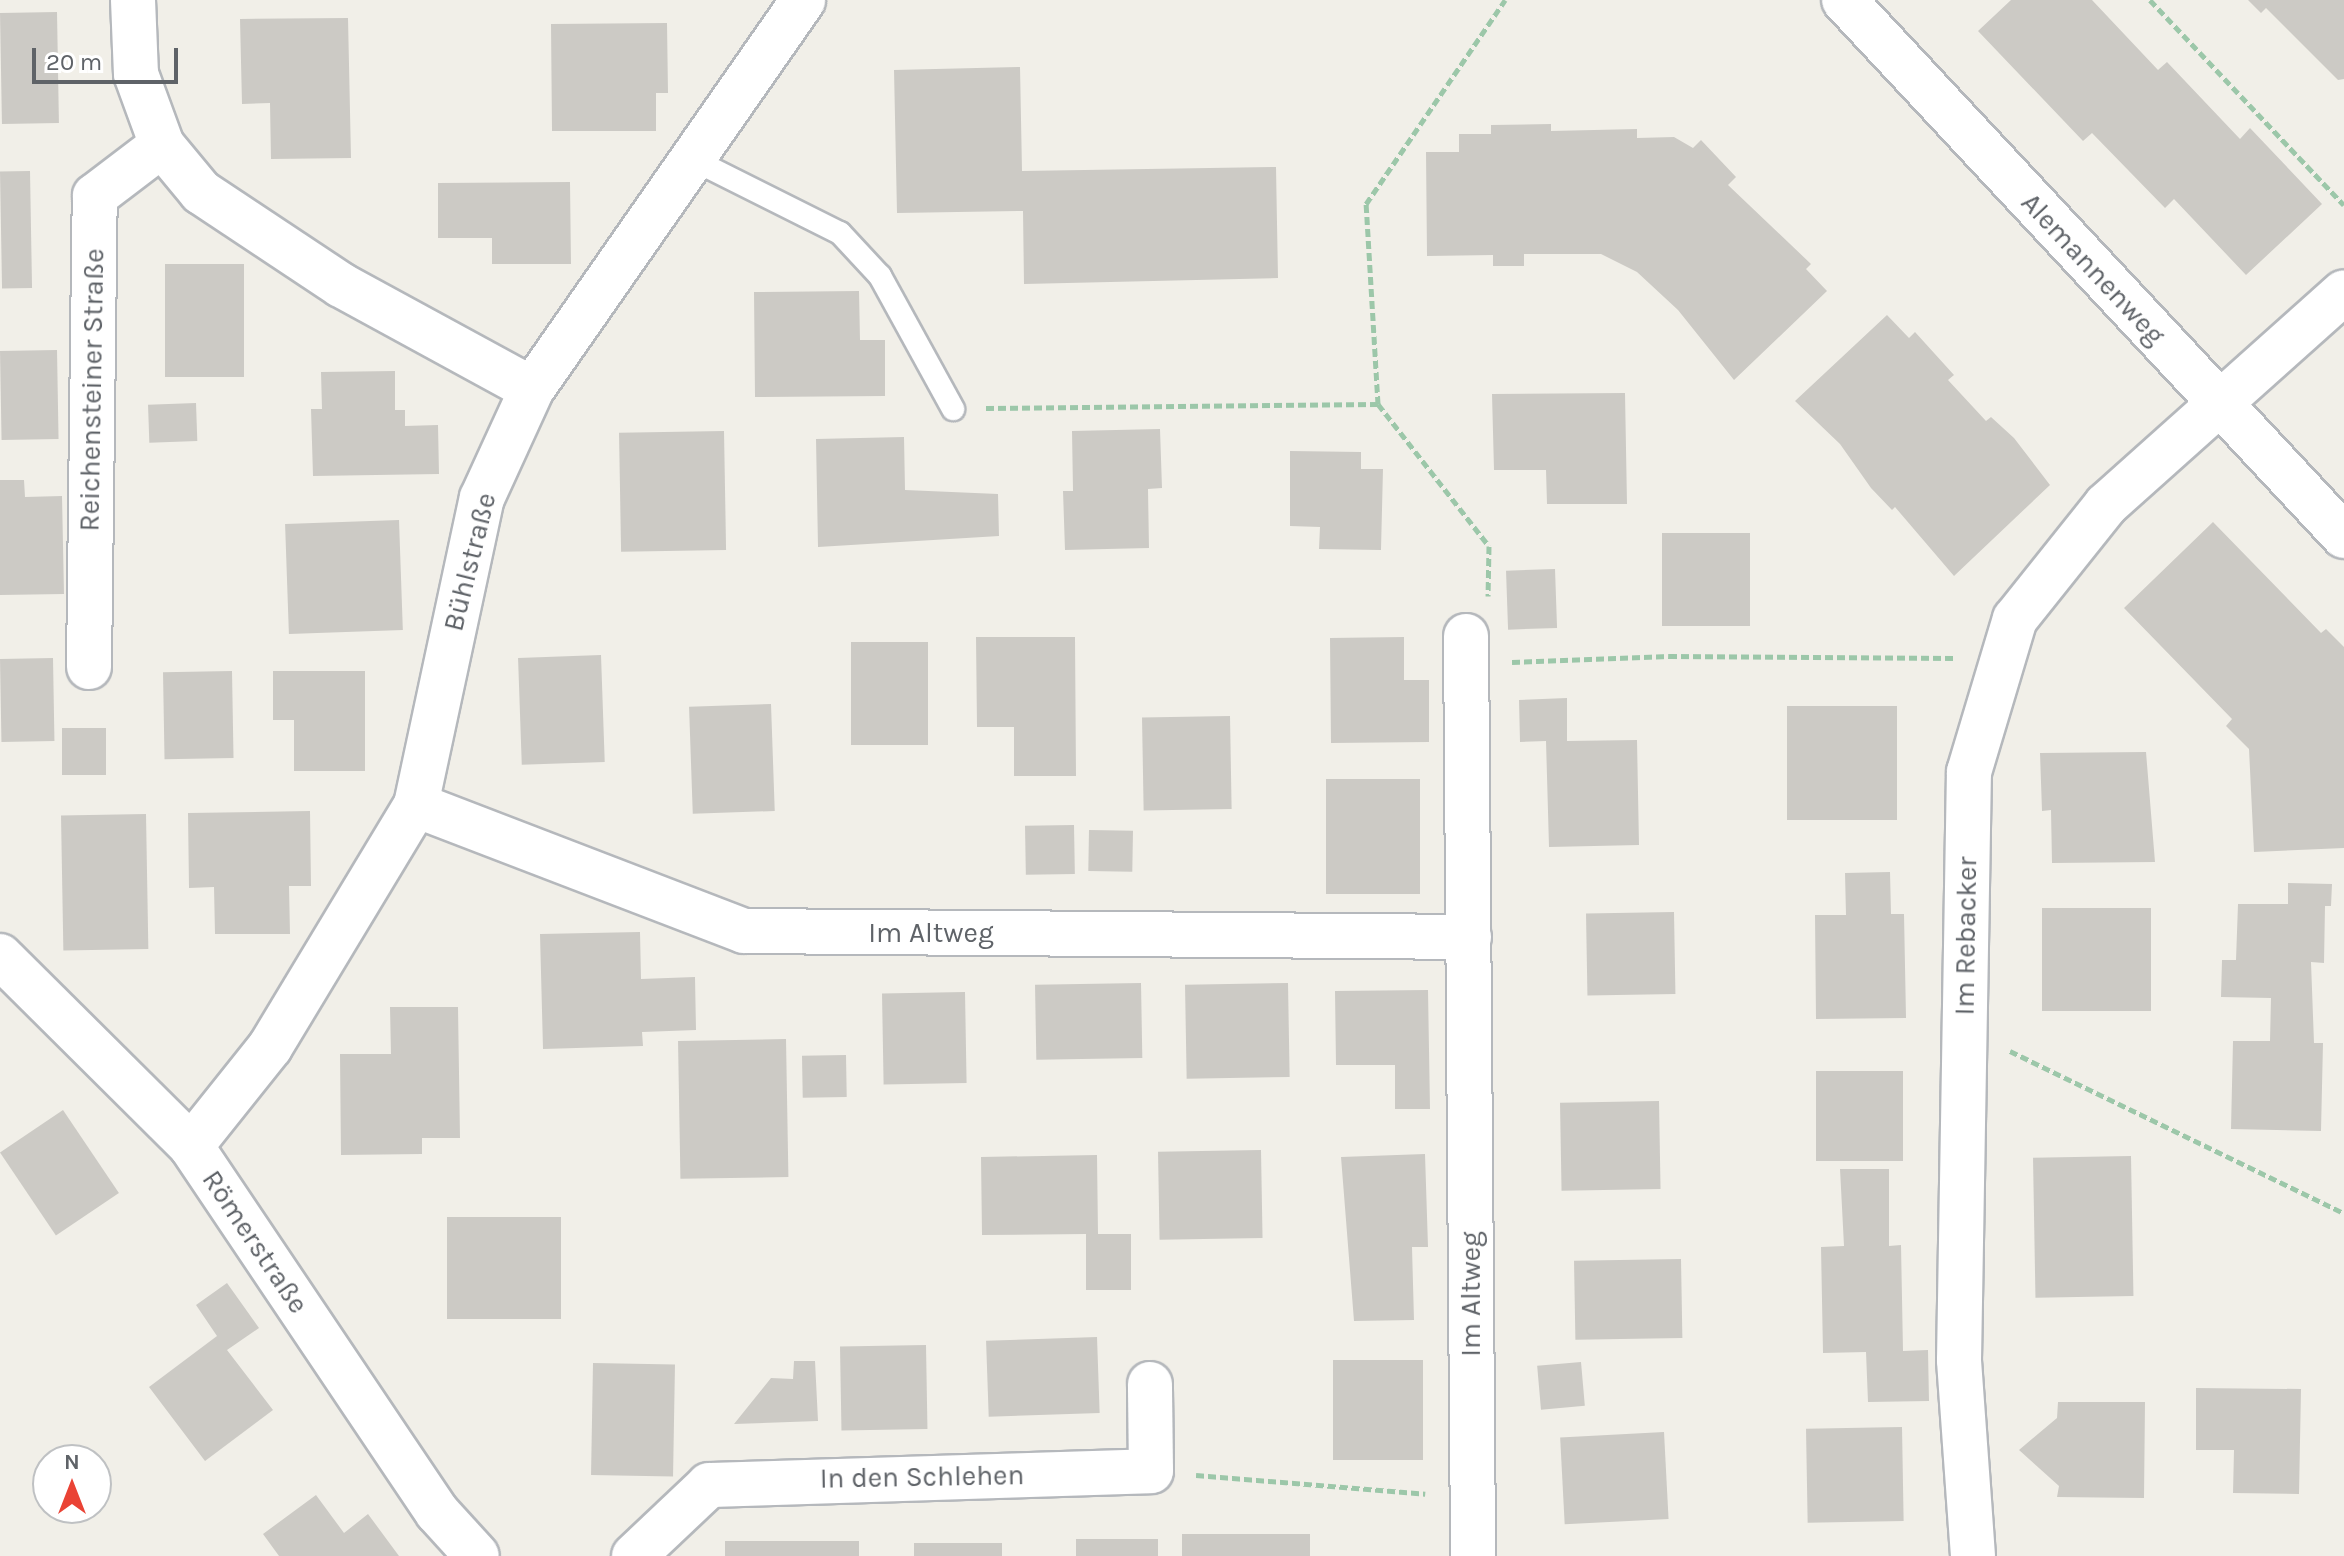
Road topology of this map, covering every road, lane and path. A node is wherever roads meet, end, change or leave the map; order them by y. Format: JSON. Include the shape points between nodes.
{"nodes":[{"id":1,"x":133,"y":0,"type":"edge"},
{"id":2,"x":803,"y":0,"type":"edge"},
{"id":3,"x":1505,"y":0,"type":"edge"},
{"id":4,"x":1844,"y":0,"type":"edge"},
{"id":5,"x":2150,"y":0,"type":"edge"},
{"id":6,"x":162,"y":145,"type":"junction"},
{"id":7,"x":694,"y":160,"type":"junction"},
{"id":8,"x":2344,"y":205,"type":"edge"},
{"id":9,"x":2344,"y":292,"type":"edge"},
{"id":10,"x":532,"y":389,"type":"junction"},
{"id":11,"x":1378,"y":404,"type":"junction"},
{"id":12,"x":2220,"y":406,"type":"junction"},
{"id":13,"x":953,"y":409,"type":"joint"},
{"id":14,"x":2344,"y":536,"type":"edge"},
{"id":15,"x":1467,"y":650,"type":"junction"},
{"id":16,"x":2003,"y":659,"type":"junction"},
{"id":17,"x":89,"y":667,"type":"dead end"},
{"id":18,"x":416,"y":805,"type":"junction"},
{"id":19,"x":1469,"y":937,"type":"junction"},
{"id":20,"x":0,"y":956,"type":"edge"},
{"id":21,"x":2042,"y":1067,"type":"dead end"},
{"id":22,"x":191,"y":1146,"type":"junction"},
{"id":23,"x":2344,"y":1213,"type":"edge"},
{"id":24,"x":1150,"y":1384,"type":"dead end"},
{"id":25,"x":1151,"y":1471,"type":"junction"},
{"id":26,"x":1473,"y":1498,"type":"junction"},
{"id":27,"x":477,"y":1556,"type":"edge"},
{"id":28,"x":634,"y":1556,"type":"edge"},
{"id":29,"x":1473,"y":1556,"type":"edge"},
{"id":30,"x":1973,"y":1556,"type":"edge"}],
"edges":[{"from":1,"to":6,"type":"street","via":[[136,74]]},
{"from":2,"to":7,"type":"street","name":"Bühlstraße"},
{"from":3,"to":11,"type":"path","via":[[1366,204]]},
{"from":4,"to":12,"type":"street","name":"Alemannenweg"},
{"from":5,"to":8,"type":"path"},
{"from":6,"to":10,"type":"street","via":[[201,192],[328,276]]},
{"from":6,"to":17,"type":"street","name":"Reichensteiner Straße","via":[[95,196]]},
{"from":7,"to":10,"type":"street","name":"Bühlstraße"},
{"from":7,"to":13,"type":"lane","via":[[840,233],[880,276]]},
{"from":9,"to":12,"type":"street","name":"Im Rebacker"},
{"from":10,"to":18,"type":"street","name":"Bühlstraße","via":[[482,498]]},
{"from":11,"to":13,"type":"path"},
{"from":11,"to":15,"type":"path","via":[[1489,546],[1487,636]]},
{"from":12,"to":14,"type":"street","name":"Alemannenweg"},
{"from":12,"to":16,"type":"street","name":"Im Rebacker","via":[[2106,505],[2015,619]]},
{"from":15,"to":16,"type":"path"},
{"from":15,"to":19,"type":"street","name":"Im Altweg"},
{"from":16,"to":30,"type":"street","name":"Im Rebacker","via":[[1969,772],[1959,1360]]},
{"from":18,"to":19,"type":"street","name":"Im Altweg","via":[[744,931]]},
{"from":18,"to":22,"type":"street","name":"Bühlstraße","via":[[270,1047]]},
{"from":19,"to":26,"type":"street","name":"Im Altweg"},
{"from":20,"to":22,"type":"street","name":"Römerstraße"},
{"from":21,"to":23,"type":"path"},
{"from":22,"to":27,"type":"street","name":"Römerstraße","via":[[437,1512]]},
{"from":24,"to":25,"type":"street"},
{"from":25,"to":26,"type":"path"},
{"from":25,"to":28,"type":"street","name":"In den Schlehen","via":[[709,1485]]},
{"from":26,"to":29,"type":"street","name":"Im Altweg"}]}
